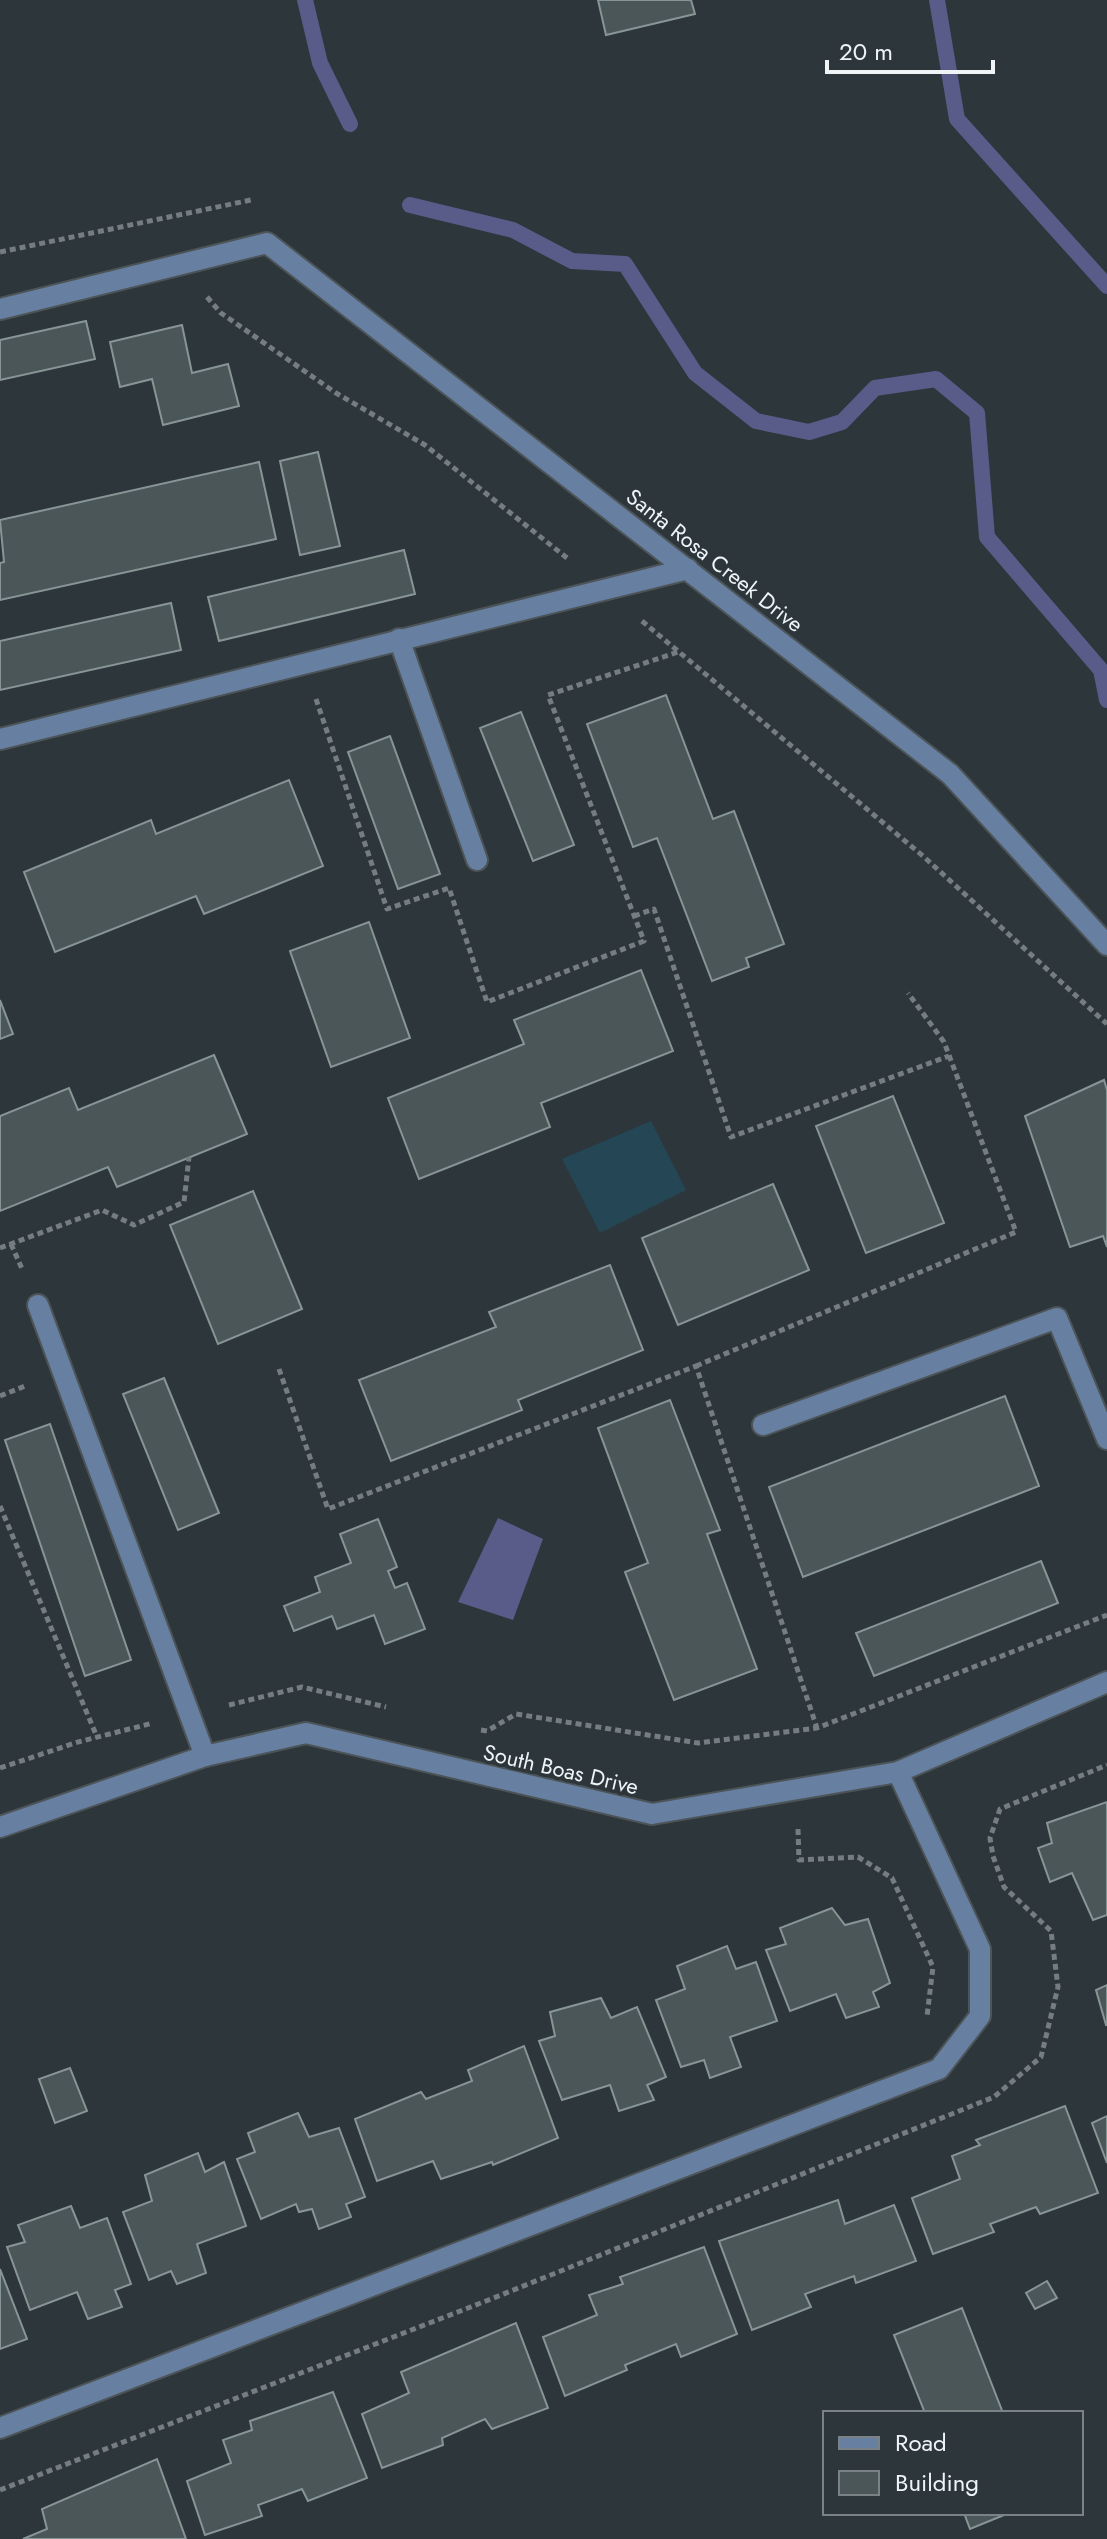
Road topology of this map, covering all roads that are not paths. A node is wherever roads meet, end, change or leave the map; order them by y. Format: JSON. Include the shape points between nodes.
{"nodes":[{"id":1,"x":0,"y":309,"type":"edge"},
{"id":2,"x":688,"y":569,"type":"junction"},
{"id":3,"x":399,"y":639,"type":"junction"},
{"id":4,"x":0,"y":739,"type":"edge"},
{"id":5,"x":477,"y":860,"type":"dead end"},
{"id":6,"x":1107,"y":945,"type":"edge"},
{"id":7,"x":38,"y":1305,"type":"dead end"},
{"id":8,"x":763,"y":1425,"type":"dead end"},
{"id":9,"x":1107,"y":1439,"type":"edge"},
{"id":10,"x":1107,"y":1682,"type":"edge"},
{"id":11,"x":205,"y":1756,"type":"junction"},
{"id":12,"x":898,"y":1772,"type":"junction"},
{"id":13,"x":0,"y":1827,"type":"edge"},
{"id":14,"x":0,"y":2428,"type":"edge"}],
"edges":[{"from":1,"to":2,"type":"street","name":"Santa Rosa Creek Drive","via":[[267,243]]},
{"from":2,"to":3,"type":"street"},
{"from":2,"to":6,"type":"street","name":"Santa Rosa Creek Drive","via":[[950,774]]},
{"from":3,"to":4,"type":"street"},
{"from":3,"to":5,"type":"street"},
{"from":7,"to":11,"type":"street"},
{"from":8,"to":9,"type":"street","via":[[1057,1318]]},
{"from":10,"to":12,"type":"street","name":"South Boas Drive"},
{"from":11,"to":12,"type":"street","name":"South Boas Drive","via":[[306,1733],[652,1814]]},
{"from":11,"to":13,"type":"street","name":"South Boas Drive"},
{"from":12,"to":14,"type":"street","via":[[980,1949],[980,2016],[939,2069]]}]}
